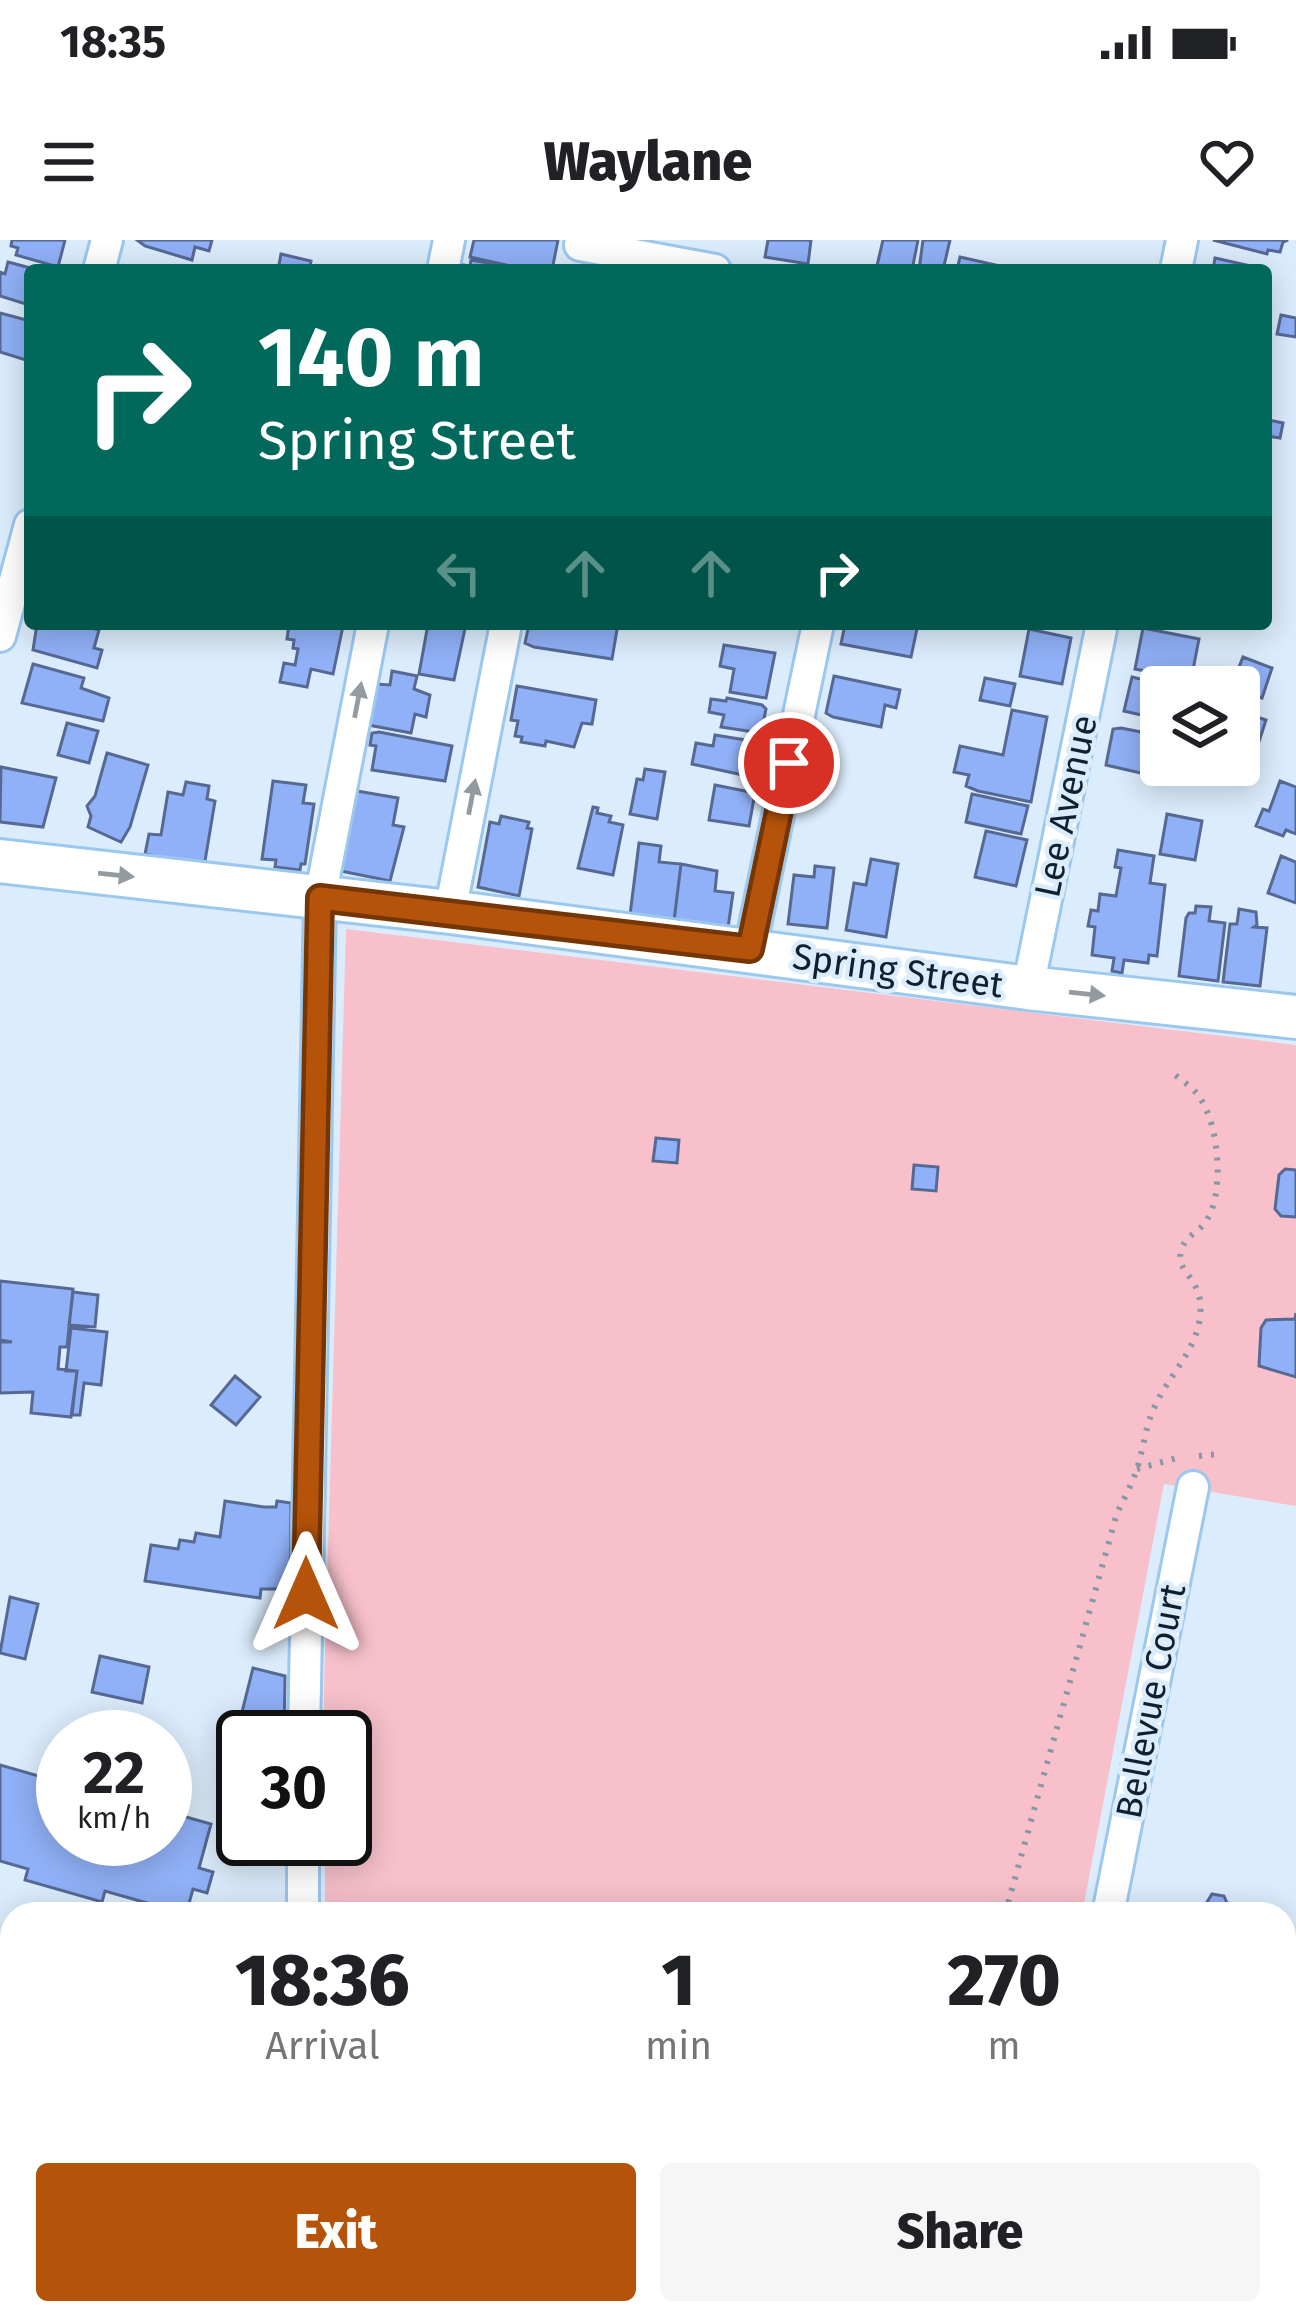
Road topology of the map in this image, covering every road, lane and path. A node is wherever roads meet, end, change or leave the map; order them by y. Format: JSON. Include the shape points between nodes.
{"nodes":[{"id":1,"x":579,"y":252,"type":"edge"},
{"id":2,"x":670,"y":264,"type":"edge"},
{"id":3,"x":24,"y":547,"type":"edge"},
{"id":4,"x":373,"y":630,"type":"edge"},
{"id":5,"x":505,"y":630,"type":"edge"},
{"id":6,"x":817,"y":630,"type":"edge"},
{"id":7,"x":1101,"y":630,"type":"edge"},
{"id":8,"x":0,"y":636,"type":"edge"},
{"id":9,"x":0,"y":862,"type":"edge"},
{"id":10,"x":320,"y":898,"type":"junction"},
{"id":11,"x":450,"y":911,"type":"junction"},
{"id":12,"x":750,"y":949,"type":"junction"},
{"id":13,"x":1028,"y":988,"type":"junction"},
{"id":14,"x":1296,"y":1017,"type":"edge"},
{"id":15,"x":1173,"y":1073,"type":"dead end"},
{"id":16,"x":1193,"y":1487,"type":"dead end"},
{"id":17,"x":305,"y":1710,"type":"edge"},
{"id":18,"x":304,"y":1866,"type":"edge"},
{"id":19,"x":303,"y":1902,"type":"edge"},
{"id":20,"x":1008,"y":1902,"type":"edge"},
{"id":21,"x":1110,"y":1902,"type":"edge"}],
"edges":[{"from":1,"to":2,"type":"street"},
{"from":3,"to":8,"type":"street"},
{"from":10,"to":4,"type":"street","one_way":true},
{"from":11,"to":5,"type":"street","one_way":true},
{"from":6,"to":12,"type":"street"},
{"from":7,"to":13,"type":"street","name":"Lee Avenue"},
{"from":9,"to":10,"type":"main road","name":"Spring Street","one_way":true},
{"from":10,"to":11,"type":"main road","name":"Spring Street"},
{"from":10,"to":17,"type":"street"},
{"from":11,"to":12,"type":"main road","name":"Spring Street"},
{"from":12,"to":13,"type":"main road","name":"Spring Street"},
{"from":13,"to":14,"type":"main road","name":"Spring Street","one_way":true},
{"from":15,"to":20,"type":"path","via":[[1199,1095],[1212,1122],[1217,1165],[1214,1203],[1179,1256],[1201,1292],[1195,1342],[1152,1412],[1117,1514]]},
{"from":16,"to":21,"type":"street","name":"Bellevue Court"},
{"from":18,"to":19,"type":"street"}]}
